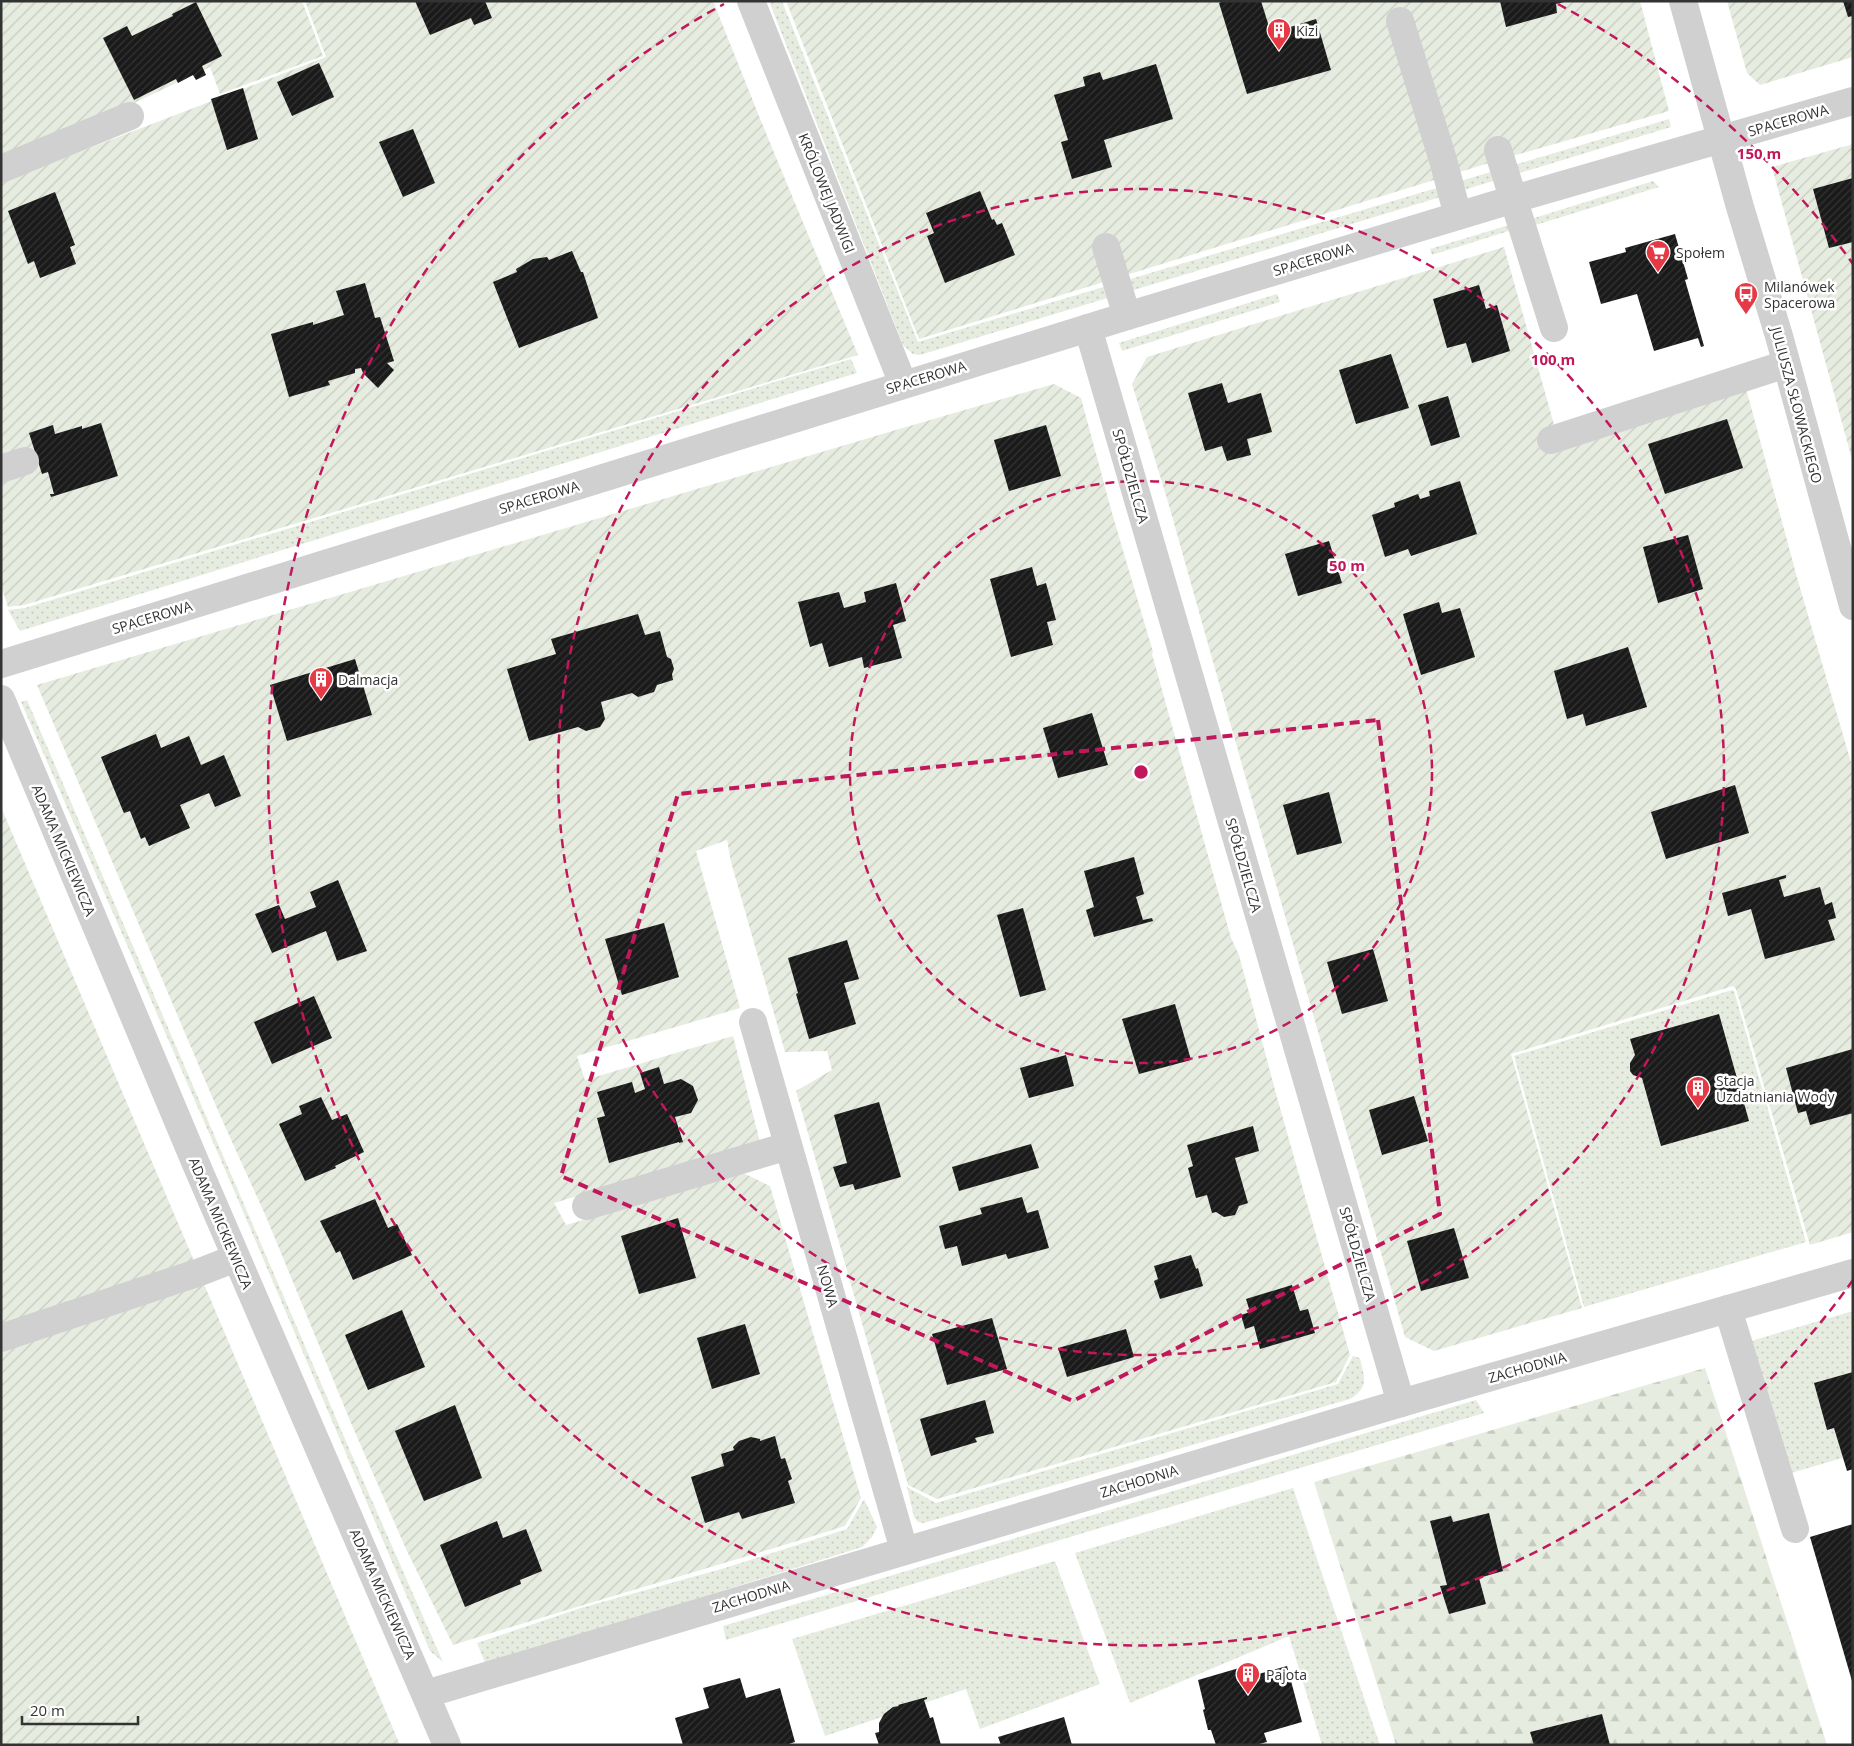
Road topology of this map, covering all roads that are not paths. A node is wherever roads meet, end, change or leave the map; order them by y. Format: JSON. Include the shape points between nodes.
{"nodes":[{"id":1,"x":751,"y":1,"type":"edge"},
{"id":2,"x":1683,"y":1,"type":"edge"},
{"id":3,"x":1400,"y":21,"type":"dead end"},
{"id":4,"x":1853,"y":100,"type":"edge"},
{"id":5,"x":130,"y":116,"type":"dead end"},
{"id":6,"x":1722,"y":139,"type":"junction"},
{"id":7,"x":1498,"y":150,"type":"dead end"},
{"id":8,"x":1,"y":169,"type":"edge"},
{"id":9,"x":1514,"y":199,"type":"junction"},
{"id":10,"x":1458,"y":216,"type":"junction"},
{"id":11,"x":1106,"y":247,"type":"dead end"},
{"id":12,"x":1127,"y":316,"type":"junction"},
{"id":13,"x":1088,"y":328,"type":"junction"},
{"id":14,"x":1554,"y":328,"type":"dead end"},
{"id":15,"x":1786,"y":364,"type":"junction"},
{"id":16,"x":903,"y":384,"type":"junction"},
{"id":17,"x":1551,"y":440,"type":"dead end"},
{"id":18,"x":1853,"y":606,"type":"edge"},
{"id":19,"x":1,"y":664,"type":"edge"},
{"id":20,"x":1,"y":699,"type":"edge"},
{"id":21,"x":753,"y":1022,"type":"dead end"},
{"id":22,"x":788,"y":1146,"type":"junction"},
{"id":23,"x":586,"y":1206,"type":"dead end"},
{"id":24,"x":236,"y":1258,"type":"junction"},
{"id":25,"x":1853,"y":1273,"type":"edge"},
{"id":26,"x":1728,"y":1309,"type":"junction"},
{"id":27,"x":1,"y":1338,"type":"edge"},
{"id":28,"x":1401,"y":1403,"type":"junction"},
{"id":29,"x":1795,"y":1529,"type":"dead end"},
{"id":30,"x":904,"y":1550,"type":"junction"},
{"id":31,"x":426,"y":1694,"type":"junction"},
{"id":32,"x":447,"y":1745,"type":"edge"}],
"edges":[{"from":1,"to":16,"type":"street","name":"KRÓLOWEJ JADWIGI"},
{"from":2,"to":6,"type":"street","name":"JULIUSZA SŁOWACKIEGO"},
{"from":3,"to":10,"type":"street"},
{"from":4,"to":6,"type":"street","name":"SPACEROWA"},
{"from":5,"to":8,"type":"street"},
{"from":6,"to":9,"type":"street","name":"SPACEROWA"},
{"from":6,"to":15,"type":"street","name":"JULIUSZA SŁOWACKIEGO"},
{"from":7,"to":9,"type":"street"},
{"from":9,"to":10,"type":"street","name":"SPACEROWA"},
{"from":9,"to":14,"type":"street"},
{"from":10,"to":12,"type":"street","name":"SPACEROWA"},
{"from":11,"to":12,"type":"street"},
{"from":12,"to":13,"type":"street","name":"SPACEROWA"},
{"from":13,"to":16,"type":"street","name":"SPACEROWA"},
{"from":13,"to":28,"type":"street","name":"SPÓŁDZIELCZA"},
{"from":15,"to":17,"type":"street"},
{"from":15,"to":18,"type":"street","name":"JULIUSZA SŁOWACKIEGO"},
{"from":16,"to":19,"type":"street","name":"SPACEROWA"},
{"from":20,"to":24,"type":"street","name":"ADAMA MICKIEWICZA"},
{"from":21,"to":22,"type":"street","name":"NOWA"},
{"from":22,"to":23,"type":"street"},
{"from":22,"to":30,"type":"street","name":"NOWA"},
{"from":24,"to":27,"type":"street"},
{"from":24,"to":31,"type":"street","name":"ADAMA MICKIEWICZA"},
{"from":25,"to":26,"type":"street","name":"ZACHODNIA"},
{"from":26,"to":28,"type":"street","name":"ZACHODNIA"},
{"from":26,"to":29,"type":"street"},
{"from":28,"to":30,"type":"street","name":"ZACHODNIA"},
{"from":30,"to":31,"type":"street","name":"ZACHODNIA"},
{"from":31,"to":32,"type":"street","name":"ADAMA MICKIEWICZA"}]}
